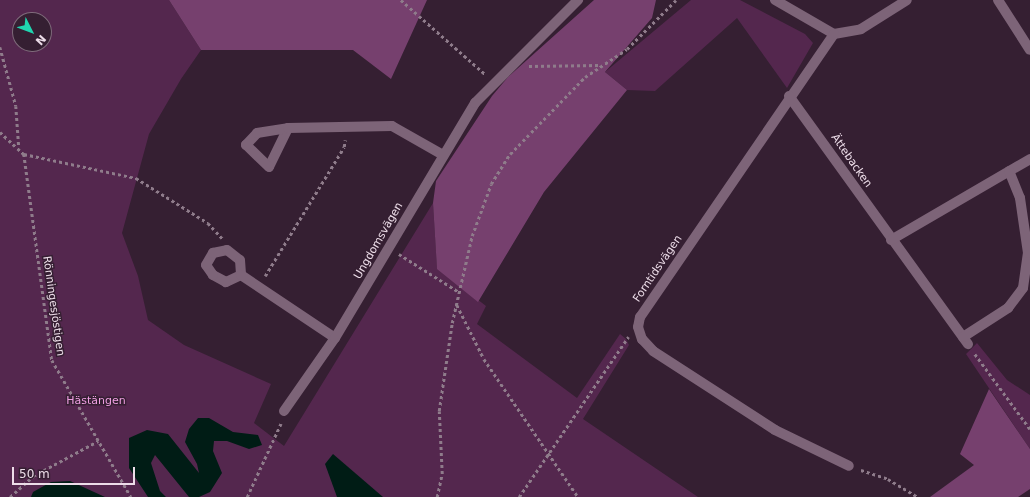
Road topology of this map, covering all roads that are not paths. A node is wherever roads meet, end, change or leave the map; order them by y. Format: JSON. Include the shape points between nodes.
{"nodes":[{"id":1,"x":578,"y":0,"type":"edge"},
{"id":2,"x":775,"y":0,"type":"edge"},
{"id":3,"x":907,"y":0,"type":"edge"},
{"id":4,"x":998,"y":0,"type":"edge"},
{"id":5,"x":834,"y":34,"type":"junction"},
{"id":6,"x":1030,"y":50,"type":"edge"},
{"id":7,"x":789,"y":96,"type":"junction"},
{"id":8,"x":288,"y":128,"type":"dead end"},
{"id":9,"x":443,"y":155,"type":"junction"},
{"id":10,"x":1030,"y":159,"type":"edge"},
{"id":11,"x":1009,"y":171,"type":"junction"},
{"id":12,"x":891,"y":240,"type":"junction"},
{"id":13,"x":241,"y":275,"type":"junction"},
{"id":14,"x":335,"y":338,"type":"junction"},
{"id":15,"x":284,"y":411,"type":"road end"},
{"id":16,"x":849,"y":466,"type":"road end"}],
"edges":[{"from":1,"to":9,"type":"street","name":"Ungdomsvägen","via":[[475,102]]},
{"from":2,"to":5,"type":"street"},
{"from":3,"to":5,"type":"street","via":[[861,29]]},
{"from":4,"to":6,"type":"street"},
{"from":5,"to":7,"type":"street","name":"Forntidsvägen"},
{"from":7,"to":12,"type":"street","name":"Ättebacken"},
{"from":7,"to":16,"type":"street","name":"Forntidsvägen","via":[[640,317],[638,327],[642,339],[653,351],[775,430]]},
{"from":8,"to":9,"type":"street","via":[[392,126]]},
{"from":9,"to":14,"type":"street","name":"Ungdomsvägen"},
{"from":10,"to":11,"type":"street"},
{"from":11,"to":12,"type":"street"},
{"from":11,"to":12,"type":"street","name":"Ättebacken","via":[[1020,198],[1028,253],[1023,288],[1008,308],[965,341]]},
{"from":13,"to":13,"type":"street","via":[[226,282],[213,275],[206,265],[213,252],[227,250],[240,260]]},
{"from":13,"to":14,"type":"street"},
{"from":14,"to":15,"type":"street","name":"Ungdomsvägen"}]}
